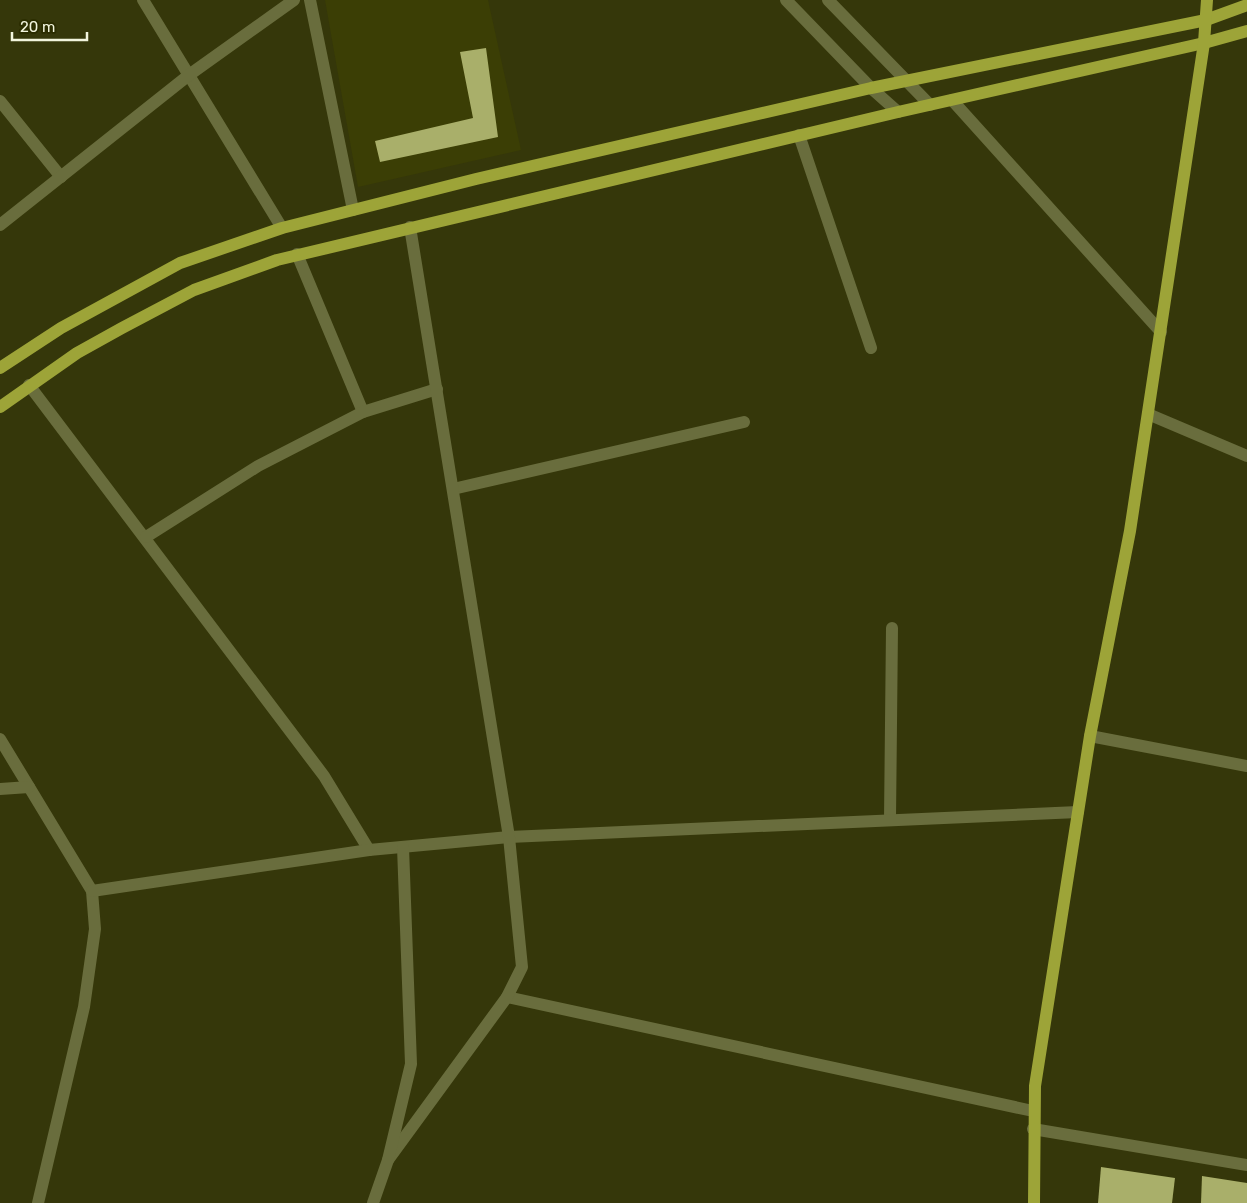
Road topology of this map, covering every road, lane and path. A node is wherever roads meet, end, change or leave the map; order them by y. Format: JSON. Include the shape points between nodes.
{"nodes":[{"id":1,"x":143,"y":0,"type":"edge"},
{"id":2,"x":294,"y":0,"type":"edge"},
{"id":3,"x":310,"y":0,"type":"edge"},
{"id":4,"x":786,"y":0,"type":"edge"},
{"id":5,"x":828,"y":0,"type":"edge"},
{"id":6,"x":1207,"y":0,"type":"edge"},
{"id":7,"x":1247,"y":5,"type":"edge"},
{"id":8,"x":1206,"y":20,"type":"junction"},
{"id":9,"x":1247,"y":31,"type":"edge"},
{"id":10,"x":1204,"y":43,"type":"junction"},
{"id":11,"x":188,"y":75,"type":"junction"},
{"id":12,"x":907,"y":81,"type":"junction"},
{"id":13,"x":871,"y":88,"type":"junction"},
{"id":14,"x":952,"y":100,"type":"junction"},
{"id":15,"x":0,"y":101,"type":"edge"},
{"id":16,"x":930,"y":105,"type":"junction"},
{"id":17,"x":898,"y":112,"type":"junction"},
{"id":18,"x":799,"y":135,"type":"junction"},
{"id":19,"x":61,"y":177,"type":"junction"},
{"id":20,"x":353,"y":210,"type":"junction"},
{"id":21,"x":0,"y":225,"type":"edge"},
{"id":22,"x":410,"y":227,"type":"junction"},
{"id":23,"x":282,"y":228,"type":"junction"},
{"id":24,"x":297,"y":254,"type":"junction"},
{"id":25,"x":1161,"y":332,"type":"junction"},
{"id":26,"x":871,"y":348,"type":"dead end"},
{"id":27,"x":0,"y":368,"type":"edge"},
{"id":28,"x":29,"y":385,"type":"junction"},
{"id":29,"x":437,"y":389,"type":"junction"},
{"id":30,"x":0,"y":407,"type":"edge"},
{"id":31,"x":364,"y":412,"type":"junction"},
{"id":32,"x":1148,"y":414,"type":"junction"},
{"id":33,"x":744,"y":422,"type":"dead end"},
{"id":34,"x":1247,"y":455,"type":"edge"},
{"id":35,"x":453,"y":489,"type":"junction"},
{"id":36,"x":146,"y":536,"type":"junction"},
{"id":37,"x":892,"y":628,"type":"dead end"},
{"id":38,"x":1090,"y":736,"type":"junction"},
{"id":39,"x":0,"y":739,"type":"edge"},
{"id":40,"x":1247,"y":766,"type":"edge"},
{"id":41,"x":29,"y":787,"type":"junction"},
{"id":42,"x":0,"y":789,"type":"edge"},
{"id":43,"x":1078,"y":812,"type":"junction"},
{"id":44,"x":890,"y":819,"type":"junction"},
{"id":45,"x":508,"y":838,"type":"junction"},
{"id":46,"x":403,"y":847,"type":"junction"},
{"id":47,"x":368,"y":850,"type":"junction"},
{"id":48,"x":92,"y":891,"type":"junction"},
{"id":49,"x":508,"y":996,"type":"junction"},
{"id":50,"x":1033,"y":1111,"type":"junction"},
{"id":51,"x":1033,"y":1130,"type":"junction"},
{"id":52,"x":388,"y":1160,"type":"junction"},
{"id":53,"x":1247,"y":1165,"type":"edge"},
{"id":54,"x":38,"y":1203,"type":"edge"},
{"id":55,"x":373,"y":1203,"type":"edge"},
{"id":56,"x":1034,"y":1203,"type":"edge"}],
"edges":[{"from":1,"to":11,"type":"street"},
{"from":2,"to":11,"type":"street"},
{"from":3,"to":20,"type":"street"},
{"from":4,"to":13,"type":"street"},
{"from":5,"to":12,"type":"street"},
{"from":6,"to":8,"type":"main road"},
{"from":7,"to":8,"type":"main road"},
{"from":8,"to":10,"type":"main road"},
{"from":8,"to":12,"type":"main road"},
{"from":9,"to":10,"type":"main road"},
{"from":10,"to":14,"type":"main road"},
{"from":10,"to":25,"type":"main road"},
{"from":11,"to":19,"type":"street"},
{"from":11,"to":23,"type":"street"},
{"from":12,"to":13,"type":"main road"},
{"from":12,"to":16,"type":"street"},
{"from":13,"to":17,"type":"street"},
{"from":13,"to":20,"type":"main road"},
{"from":14,"to":16,"type":"main road"},
{"from":14,"to":25,"type":"street"},
{"from":15,"to":19,"type":"street"},
{"from":16,"to":17,"type":"main road"},
{"from":17,"to":18,"type":"main road"},
{"from":18,"to":22,"type":"main road"},
{"from":18,"to":26,"type":"street"},
{"from":19,"to":21,"type":"street"},
{"from":20,"to":23,"type":"main road"},
{"from":22,"to":24,"type":"main road"},
{"from":22,"to":29,"type":"street"},
{"from":23,"to":27,"type":"main road","via":[[180,263],[61,328]]},
{"from":24,"to":28,"type":"main road","via":[[194,290],[77,353]]},
{"from":24,"to":31,"type":"street"},
{"from":25,"to":32,"type":"main road"},
{"from":28,"to":30,"type":"main road"},
{"from":28,"to":36,"type":"street"},
{"from":29,"to":31,"type":"street"},
{"from":29,"to":35,"type":"street"},
{"from":31,"to":36,"type":"street","via":[[258,466]]},
{"from":32,"to":34,"type":"street"},
{"from":32,"to":38,"type":"main road","via":[[1130,531]]},
{"from":33,"to":35,"type":"street"},
{"from":35,"to":45,"type":"street"},
{"from":36,"to":47,"type":"street","via":[[324,776]]},
{"from":37,"to":44,"type":"street"},
{"from":38,"to":40,"type":"street"},
{"from":38,"to":43,"type":"main road"},
{"from":39,"to":41,"type":"street"},
{"from":41,"to":42,"type":"street"},
{"from":41,"to":48,"type":"street"},
{"from":43,"to":44,"type":"street"},
{"from":43,"to":50,"type":"main road"},
{"from":44,"to":45,"type":"street"},
{"from":45,"to":46,"type":"street"},
{"from":45,"to":49,"type":"street","via":[[522,967]]},
{"from":46,"to":47,"type":"street"},
{"from":46,"to":52,"type":"street","via":[[411,1064]]},
{"from":47,"to":48,"type":"street"},
{"from":48,"to":54,"type":"street","via":[[95,929],[84,1008]]},
{"from":49,"to":50,"type":"street"},
{"from":49,"to":52,"type":"street"},
{"from":50,"to":51,"type":"main road"},
{"from":51,"to":53,"type":"street"},
{"from":51,"to":56,"type":"main road"},
{"from":52,"to":55,"type":"street"}]}
